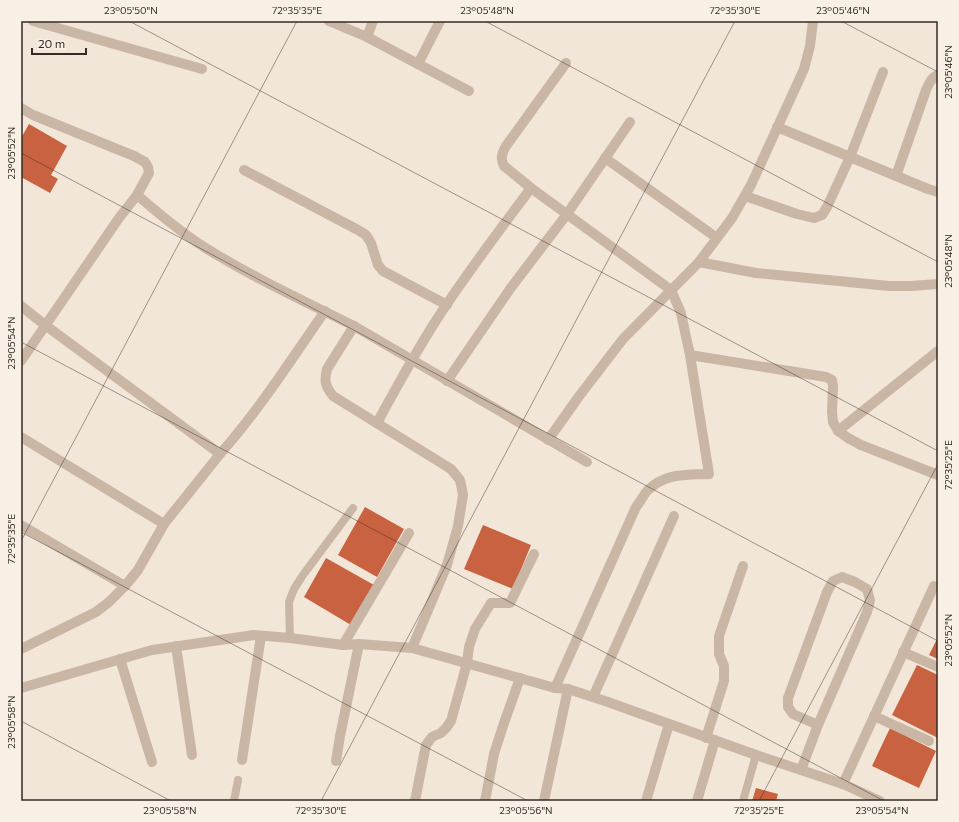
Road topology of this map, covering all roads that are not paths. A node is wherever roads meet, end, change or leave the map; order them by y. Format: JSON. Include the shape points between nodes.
{"nodes":[{"id":1,"x":34,"y":21,"type":"edge"},
{"id":2,"x":329,"y":21,"type":"edge"},
{"id":3,"x":373,"y":21,"type":"edge"},
{"id":4,"x":440,"y":21,"type":"edge"},
{"id":5,"x":813,"y":21,"type":"edge"},
{"id":6,"x":367,"y":37,"type":"junction"},
{"id":7,"x":566,"y":63,"type":"dead end"},
{"id":8,"x":418,"y":64,"type":"junction"},
{"id":9,"x":202,"y":68,"type":"dead end"},
{"id":10,"x":883,"y":72,"type":"dead end"},
{"id":11,"x":938,"y":75,"type":"edge"},
{"id":12,"x":469,"y":91,"type":"dead end"},
{"id":13,"x":21,"y":108,"type":"edge"},
{"id":14,"x":630,"y":122,"type":"dead end"},
{"id":15,"x":777,"y":127,"type":"junction"},
{"id":16,"x":850,"y":157,"type":"junction"},
{"id":17,"x":605,"y":158,"type":"junction"},
{"id":18,"x":244,"y":170,"type":"dead end"},
{"id":19,"x":896,"y":176,"type":"junction"},
{"id":20,"x":532,"y":188,"type":"junction"},
{"id":21,"x":938,"y":192,"type":"edge"},
{"id":22,"x":137,"y":195,"type":"junction"},
{"id":23,"x":745,"y":196,"type":"junction"},
{"id":24,"x":567,"y":214,"type":"junction"},
{"id":25,"x":717,"y":238,"type":"junction"},
{"id":26,"x":699,"y":262,"type":"junction"},
{"id":27,"x":938,"y":284,"type":"edge"},
{"id":28,"x":671,"y":290,"type":"junction"},
{"id":29,"x":446,"y":305,"type":"junction"},
{"id":30,"x":21,"y":306,"type":"edge"},
{"id":31,"x":325,"y":311,"type":"junction"},
{"id":32,"x":45,"y":325,"type":"junction"},
{"id":33,"x":354,"y":326,"type":"junction"},
{"id":34,"x":938,"y":351,"type":"edge"},
{"id":35,"x":690,"y":355,"type":"junction"},
{"id":36,"x":411,"y":360,"type":"junction"},
{"id":37,"x":21,"y":361,"type":"edge"},
{"id":38,"x":447,"y":381,"type":"junction"},
{"id":39,"x":377,"y":423,"type":"junction"},
{"id":40,"x":838,"y":431,"type":"junction"},
{"id":41,"x":21,"y":437,"type":"edge"},
{"id":42,"x":548,"y":440,"type":"junction"},
{"id":43,"x":220,"y":454,"type":"junction"},
{"id":44,"x":587,"y":462,"type":"dead end"},
{"id":45,"x":938,"y":475,"type":"edge"},
{"id":46,"x":353,"y":508,"type":"dead end"},
{"id":47,"x":674,"y":516,"type":"dead end"},
{"id":48,"x":164,"y":524,"type":"junction"},
{"id":49,"x":21,"y":526,"type":"edge"},
{"id":50,"x":409,"y":533,"type":"dead end"},
{"id":51,"x":534,"y":554,"type":"dead end"},
{"id":52,"x":743,"y":566,"type":"dead end"},
{"id":53,"x":125,"y":586,"type":"junction"},
{"id":54,"x":934,"y":586,"type":"dead end"},
{"id":55,"x":261,"y":636,"type":"junction"},
{"id":56,"x":290,"y":638,"type":"junction"},
{"id":57,"x":359,"y":644,"type":"junction"},
{"id":58,"x":343,"y":645,"type":"junction"},
{"id":59,"x":176,"y":646,"type":"junction"},
{"id":60,"x":412,"y":648,"type":"junction"},
{"id":61,"x":21,"y":649,"type":"edge"},
{"id":62,"x":904,"y":652,"type":"junction"},
{"id":63,"x":120,"y":659,"type":"junction"},
{"id":64,"x":467,"y":663,"type":"junction"},
{"id":65,"x":938,"y":668,"type":"edge"},
{"id":66,"x":520,"y":678,"type":"junction"},
{"id":67,"x":21,"y":688,"type":"edge"},
{"id":68,"x":555,"y":688,"type":"junction"},
{"id":69,"x":568,"y":689,"type":"junction"},
{"id":70,"x":593,"y":697,"type":"junction"},
{"id":71,"x":874,"y":716,"type":"junction"},
{"id":72,"x":669,"y":724,"type":"junction"},
{"id":73,"x":818,"y":725,"type":"junction"},
{"id":74,"x":711,"y":739,"type":"junction"},
{"id":75,"x":929,"y":741,"type":"dead end"},
{"id":76,"x":192,"y":755,"type":"dead end"},
{"id":77,"x":756,"y":756,"type":"junction"},
{"id":78,"x":242,"y":760,"type":"dead end"},
{"id":79,"x":336,"y":761,"type":"dead end"},
{"id":80,"x":152,"y":762,"type":"dead end"},
{"id":81,"x":801,"y":770,"type":"junction"},
{"id":82,"x":238,"y":780,"type":"dead end"},
{"id":83,"x":843,"y":784,"type":"junction"},
{"id":84,"x":234,"y":801,"type":"edge"},
{"id":85,"x":415,"y":801,"type":"edge"},
{"id":86,"x":485,"y":801,"type":"edge"},
{"id":87,"x":544,"y":801,"type":"edge"},
{"id":88,"x":646,"y":801,"type":"edge"},
{"id":89,"x":697,"y":801,"type":"edge"},
{"id":90,"x":743,"y":801,"type":"edge"},
{"id":91,"x":880,"y":801,"type":"edge"}],
"edges":[{"from":1,"to":9,"type":"street"},
{"from":2,"to":6,"type":"street"},
{"from":3,"to":6,"type":"street"},
{"from":4,"to":8,"type":"street"},
{"from":5,"to":15,"type":"street","via":[[804,69]]},
{"from":6,"to":8,"type":"street"},
{"from":7,"to":20,"type":"street","via":[[502,153],[504,166]]},
{"from":8,"to":12,"type":"street"},
{"from":10,"to":16,"type":"street"},
{"from":11,"to":19,"type":"street","via":[[931,80],[926,90]]},
{"from":13,"to":22,"type":"street","via":[[145,162],[148,174]]},
{"from":14,"to":17,"type":"street"},
{"from":15,"to":16,"type":"street"},
{"from":15,"to":23,"type":"street"},
{"from":16,"to":19,"type":"street"},
{"from":16,"to":23,"type":"street","via":[[827,207],[822,215],[814,218]]},
{"from":17,"to":24,"type":"street"},
{"from":17,"to":25,"type":"street"},
{"from":18,"to":29,"type":"street","via":[[366,235],[383,271]]},
{"from":19,"to":21,"type":"street"},
{"from":20,"to":24,"type":"street"},
{"from":20,"to":29,"type":"street"},
{"from":22,"to":31,"type":"street","via":[[170,224],[204,247],[255,277]]},
{"from":22,"to":32,"type":"street"},
{"from":23,"to":25,"type":"street"},
{"from":24,"to":28,"type":"street"},
{"from":24,"to":38,"type":"street","via":[[510,289]]},
{"from":25,"to":26,"type":"street"},
{"from":26,"to":27,"type":"street","via":[[756,273],[881,285]]},
{"from":26,"to":28,"type":"street"},
{"from":28,"to":35,"type":"street","via":[[681,313]]},
{"from":28,"to":42,"type":"street","via":[[623,339]]},
{"from":29,"to":36,"type":"street"},
{"from":30,"to":32,"type":"street"},
{"from":31,"to":33,"type":"street"},
{"from":31,"to":43,"type":"street","via":[[268,394]]},
{"from":32,"to":37,"type":"street"},
{"from":32,"to":43,"type":"street"},
{"from":33,"to":36,"type":"street"},
{"from":33,"to":39,"type":"street","via":[[327,369],[326,388],[332,396]]},
{"from":34,"to":40,"type":"street"},
{"from":35,"to":40,"type":"street","via":[[832,380],[833,422]]},
{"from":35,"to":68,"type":"street","via":[[708,474],[678,475],[659,481],[646,492],[636,507]]},
{"from":36,"to":38,"type":"street"},
{"from":36,"to":39,"type":"street"},
{"from":38,"to":42,"type":"street"},
{"from":39,"to":60,"type":"street","via":[[451,469],[460,480],[463,495],[447,566]]},
{"from":40,"to":45,"type":"street","via":[[861,445]]},
{"from":41,"to":48,"type":"street"},
{"from":42,"to":44,"type":"street"},
{"from":43,"to":48,"type":"street"},
{"from":46,"to":56,"type":"lane","via":[[294,589],[289,602]]},
{"from":47,"to":70,"type":"street"},
{"from":48,"to":53,"type":"street","via":[[138,570]]},
{"from":49,"to":53,"type":"street"},
{"from":50,"to":58,"type":"street"},
{"from":51,"to":64,"type":"street","via":[[510,603],[492,603],[481,619],[469,647]]},
{"from":52,"to":74,"type":"street","via":[[719,636],[724,681]]},
{"from":53,"to":61,"type":"street","via":[[96,612]]},
{"from":54,"to":62,"type":"street"},
{"from":55,"to":56,"type":"street"},
{"from":55,"to":59,"type":"street"},
{"from":55,"to":78,"type":"street"},
{"from":56,"to":58,"type":"street"},
{"from":57,"to":58,"type":"street"},
{"from":57,"to":60,"type":"street"},
{"from":57,"to":79,"type":"street"},
{"from":59,"to":63,"type":"street"},
{"from":59,"to":76,"type":"street"},
{"from":60,"to":64,"type":"street"},
{"from":62,"to":65,"type":"street"},
{"from":62,"to":71,"type":"street"},
{"from":63,"to":67,"type":"street"},
{"from":63,"to":80,"type":"street"},
{"from":64,"to":66,"type":"street"},
{"from":64,"to":85,"type":"street","via":[[451,721],[426,745]]},
{"from":66,"to":68,"type":"street"},
{"from":66,"to":86,"type":"street","via":[[494,754]]},
{"from":68,"to":69,"type":"street"},
{"from":69,"to":70,"type":"street"},
{"from":69,"to":87,"type":"street"},
{"from":70,"to":72,"type":"street"},
{"from":71,"to":75,"type":"street"},
{"from":71,"to":83,"type":"street"},
{"from":72,"to":74,"type":"street"},
{"from":72,"to":88,"type":"street"},
{"from":73,"to":73,"type":"street","via":[[793,714],[788,707],[788,698],[827,592],[833,581],[842,577],[867,589],[870,600]]},
{"from":73,"to":81,"type":"street"},
{"from":74,"to":77,"type":"street"},
{"from":74,"to":89,"type":"street"},
{"from":77,"to":81,"type":"street"},
{"from":77,"to":90,"type":"lane"},
{"from":81,"to":83,"type":"street"},
{"from":82,"to":84,"type":"lane"},
{"from":83,"to":91,"type":"street"}]}
